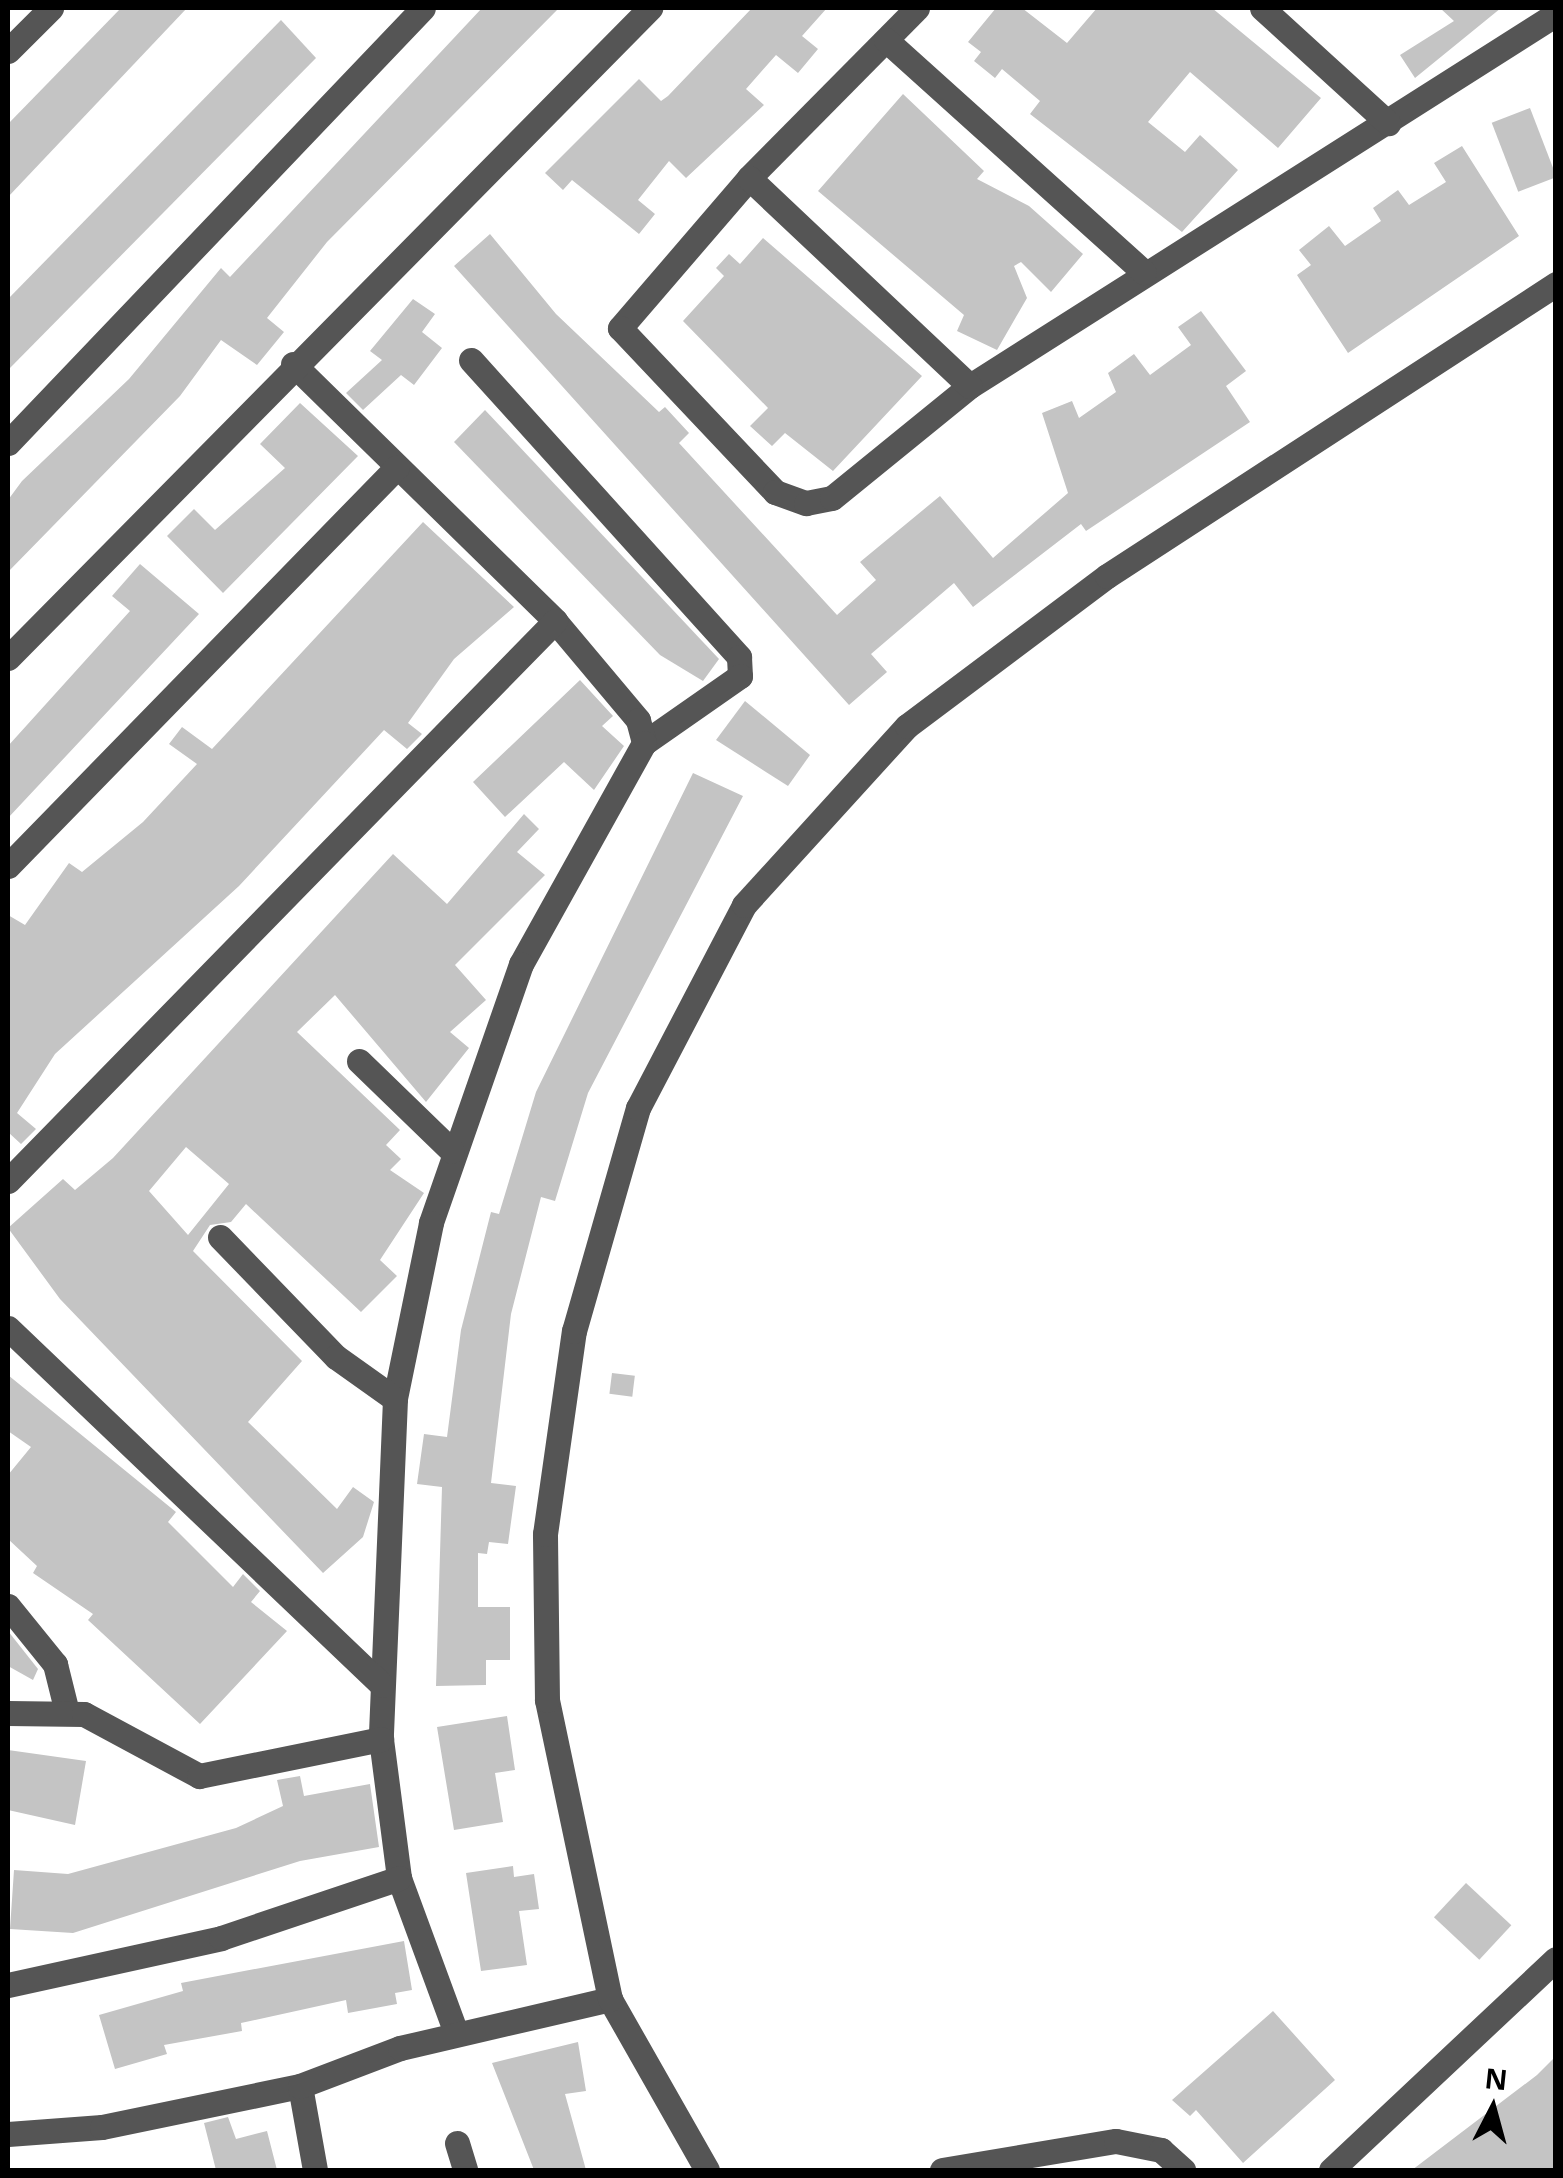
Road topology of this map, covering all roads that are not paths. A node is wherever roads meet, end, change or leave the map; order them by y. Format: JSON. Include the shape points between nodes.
{"nodes":[{"id":1,"x":51,"y":8,"type":"edge"},
{"id":2,"x":422,"y":8,"type":"edge"},
{"id":3,"x":650,"y":8,"type":"edge"},
{"id":4,"x":917,"y":8,"type":"edge"},
{"id":5,"x":1262,"y":8,"type":"edge"},
{"id":6,"x":1556,"y":14,"type":"edge"},
{"id":7,"x":886,"y":40,"type":"junction"},
{"id":8,"x":8,"y":51,"type":"edge"},
{"id":9,"x":1388,"y":123,"type":"junction"},
{"id":10,"x":749,"y":178,"type":"junction"},
{"id":11,"x":1144,"y":272,"type":"junction"},
{"id":12,"x":1556,"y":284,"type":"edge"},
{"id":13,"x":471,"y":360,"type":"dead end"},
{"id":14,"x":294,"y":364,"type":"junction"},
{"id":15,"x":970,"y":386,"type":"junction"},
{"id":16,"x":8,"y":444,"type":"edge"},
{"id":17,"x":397,"y":467,"type":"junction"},
{"id":18,"x":555,"y":621,"type":"junction"},
{"id":19,"x":8,"y":658,"type":"edge"},
{"id":20,"x":644,"y":743,"type":"junction"},
{"id":21,"x":8,"y":866,"type":"edge"},
{"id":22,"x":359,"y":1061,"type":"dead end"},
{"id":23,"x":452,"y":1151,"type":"junction"},
{"id":24,"x":8,"y":1181,"type":"edge"},
{"id":25,"x":220,"y":1237,"type":"dead end"},
{"id":26,"x":8,"y":1328,"type":"edge"},
{"id":27,"x":395,"y":1399,"type":"junction"},
{"id":28,"x":8,"y":1606,"type":"edge"},
{"id":29,"x":382,"y":1685,"type":"junction"},
{"id":30,"x":66,"y":1708,"type":"junction"},
{"id":31,"x":8,"y":1713,"type":"edge"},
{"id":32,"x":381,"y":1739,"type":"junction"},
{"id":33,"x":399,"y":1878,"type":"junction"},
{"id":34,"x":1556,"y":1960,"type":"edge"},
{"id":35,"x":8,"y":1985,"type":"edge"},
{"id":36,"x":610,"y":2000,"type":"junction"},
{"id":37,"x":456,"y":2033,"type":"junction"},
{"id":38,"x":300,"y":2086,"type":"junction"},
{"id":39,"x":8,"y":2134,"type":"edge"},
{"id":40,"x":457,"y":2143,"type":"dead end"},
{"id":41,"x":315,"y":2170,"type":"edge"},
{"id":42,"x":466,"y":2170,"type":"edge"},
{"id":43,"x":707,"y":2170,"type":"edge"},
{"id":44,"x":942,"y":2170,"type":"edge"},
{"id":45,"x":1183,"y":2170,"type":"edge"},
{"id":46,"x":1331,"y":2170,"type":"edge"}],
"edges":[{"from":1,"to":8,"type":"street"},
{"from":2,"to":16,"type":"street"},
{"from":3,"to":14,"type":"street"},
{"from":4,"to":7,"type":"street"},
{"from":5,"to":9,"type":"street"},
{"from":6,"to":9,"type":"street"},
{"from":7,"to":10,"type":"street"},
{"from":7,"to":11,"type":"street"},
{"from":9,"to":11,"type":"street"},
{"from":10,"to":15,"type":"street"},
{"from":10,"to":15,"type":"street","via":[[620,328],[775,492],[806,503],[832,498]]},
{"from":11,"to":15,"type":"street"},
{"from":12,"to":36,"type":"street","via":[[1107,576],[907,726],[744,905],[638,1108],[574,1331],[544,1534],[547,1700]]},
{"from":13,"to":20,"type":"street","via":[[740,656],[740,676]]},
{"from":14,"to":17,"type":"street"},
{"from":14,"to":19,"type":"street"},
{"from":17,"to":18,"type":"street"},
{"from":17,"to":21,"type":"street"},
{"from":18,"to":20,"type":"street","via":[[638,720]]},
{"from":18,"to":24,"type":"street"},
{"from":20,"to":23,"type":"street","via":[[521,964]]},
{"from":22,"to":23,"type":"street"},
{"from":23,"to":27,"type":"street"},
{"from":25,"to":27,"type":"street","via":[[336,1357]]},
{"from":26,"to":29,"type":"street"},
{"from":27,"to":29,"type":"street"},
{"from":28,"to":30,"type":"street","via":[[55,1664]]},
{"from":29,"to":32,"type":"street"},
{"from":30,"to":31,"type":"street"},
{"from":30,"to":32,"type":"street","via":[[198,1776]]},
{"from":32,"to":33,"type":"street"},
{"from":33,"to":35,"type":"street","via":[[184,1948]]},
{"from":33,"to":37,"type":"street"},
{"from":34,"to":46,"type":"street"},
{"from":36,"to":37,"type":"street"},
{"from":36,"to":43,"type":"street"},
{"from":37,"to":38,"type":"street"},
{"from":38,"to":39,"type":"street","via":[[102,2128]]},
{"from":38,"to":41,"type":"street"},
{"from":40,"to":42,"type":"street"},
{"from":44,"to":45,"type":"street","via":[[1116,2141],[1160,2150]]}]}
